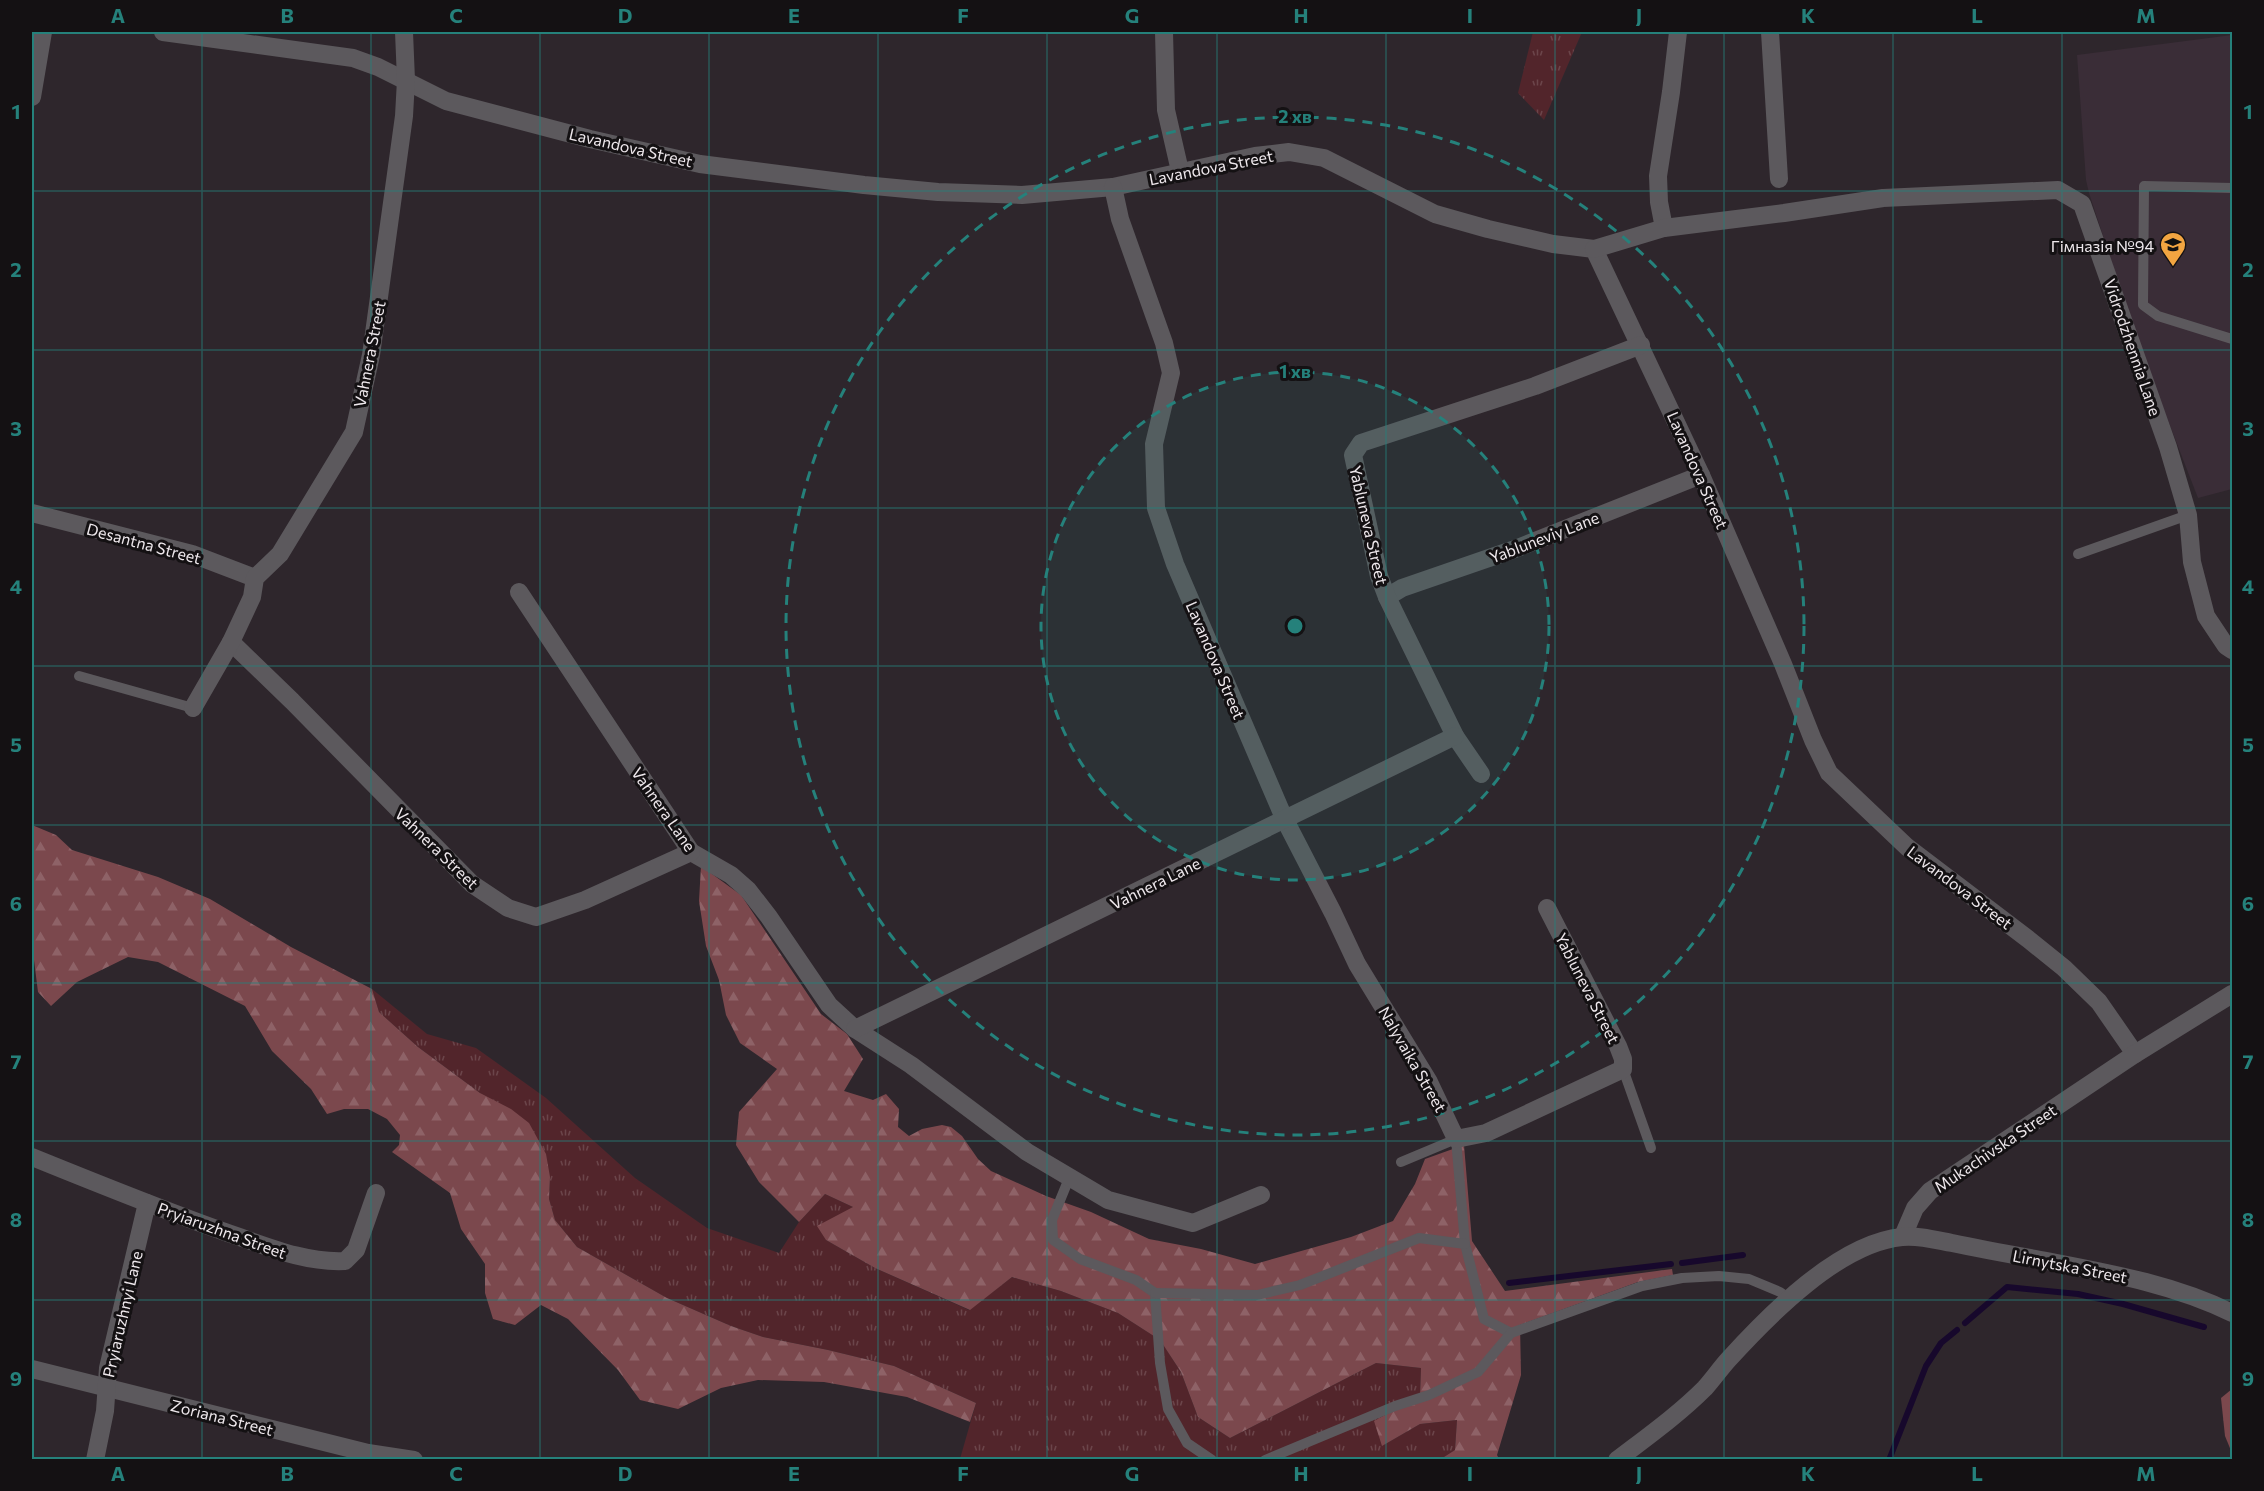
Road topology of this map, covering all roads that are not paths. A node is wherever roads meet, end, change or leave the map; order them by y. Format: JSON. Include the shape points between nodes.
{"nodes":[{"id":1,"x":43,"y":32,"type":"edge"},
{"id":2,"x":163,"y":32,"type":"edge"},
{"id":3,"x":404,"y":32,"type":"edge"},
{"id":4,"x":1164,"y":32,"type":"edge"},
{"id":5,"x":1678,"y":32,"type":"edge"},
{"id":6,"x":1770,"y":32,"type":"edge"},
{"id":7,"x":406,"y":80,"type":"junction"},
{"id":8,"x":32,"y":97,"type":"edge"},
{"id":9,"x":1180,"y":171,"type":"junction"},
{"id":10,"x":1779,"y":179,"type":"dead end"},
{"id":11,"x":1113,"y":187,"type":"junction"},
{"id":12,"x":2232,"y":188,"type":"edge"},
{"id":13,"x":1664,"y":228,"type":"junction"},
{"id":14,"x":1594,"y":249,"type":"junction"},
{"id":15,"x":2232,"y":339,"type":"edge"},
{"id":16,"x":1641,"y":345,"type":"junction"},
{"id":17,"x":1701,"y":475,"type":"junction"},
{"id":18,"x":32,"y":513,"type":"edge"},
{"id":19,"x":2188,"y":515,"type":"junction"},
{"id":20,"x":2078,"y":554,"type":"dead end"},
{"id":21,"x":255,"y":578,"type":"junction"},
{"id":22,"x":519,"y":592,"type":"dead end"},
{"id":23,"x":1387,"y":597,"type":"junction"},
{"id":24,"x":231,"y":642,"type":"junction"},
{"id":25,"x":2232,"y":650,"type":"edge"},
{"id":26,"x":79,"y":676,"type":"dead end"},
{"id":27,"x":193,"y":708,"type":"joint"},
{"id":28,"x":1455,"y":736,"type":"junction"},
{"id":29,"x":1480,"y":774,"type":"dead end"},
{"id":30,"x":1284,"y":818,"type":"junction"},
{"id":31,"x":691,"y":852,"type":"junction"},
{"id":32,"x":1547,"y":908,"type":"dead end"},
{"id":33,"x":2232,"y":994,"type":"edge"},
{"id":34,"x":855,"y":1029,"type":"junction"},
{"id":35,"x":2135,"y":1054,"type":"junction"},
{"id":36,"x":1623,"y":1069,"type":"junction"},
{"id":37,"x":1456,"y":1139,"type":"junction"},
{"id":38,"x":1651,"y":1148,"type":"dead end"},
{"id":39,"x":32,"y":1157,"type":"edge"},
{"id":40,"x":1401,"y":1162,"type":"dead end"},
{"id":41,"x":1070,"y":1176,"type":"junction"},
{"id":42,"x":376,"y":1192,"type":"dead end"},
{"id":43,"x":1261,"y":1195,"type":"dead end"},
{"id":44,"x":147,"y":1203,"type":"junction"},
{"id":45,"x":1903,"y":1236,"type":"junction"},
{"id":46,"x":1465,"y":1244,"type":"junction"},
{"id":47,"x":1155,"y":1293,"type":"junction"},
{"id":48,"x":1790,"y":1299,"type":"junction"},
{"id":49,"x":2232,"y":1313,"type":"edge"},
{"id":50,"x":1511,"y":1333,"type":"junction"},
{"id":51,"x":32,"y":1369,"type":"edge"},
{"id":52,"x":106,"y":1388,"type":"junction"},
{"id":53,"x":95,"y":1460,"type":"edge"},
{"id":54,"x":414,"y":1460,"type":"edge"},
{"id":55,"x":1212,"y":1460,"type":"edge"},
{"id":56,"x":1265,"y":1460,"type":"edge"},
{"id":57,"x":1617,"y":1460,"type":"edge"}],
"edges":[{"from":1,"to":8,"type":"street"},
{"from":2,"to":7,"type":"street","name":"Lavandova Street","via":[[353,58]]},
{"from":3,"to":7,"type":"street","name":"Vahnera Street"},
{"from":4,"to":9,"type":"street","via":[[1166,110]]},
{"from":5,"to":13,"type":"street","via":[[1658,176]]},
{"from":6,"to":10,"type":"street"},
{"from":7,"to":11,"type":"street","name":"Lavandova Street","via":[[446,101],[700,164],[938,192],[1022,195]]},
{"from":7,"to":21,"type":"street","name":"Vahnera Street","via":[[371,355],[354,432],[280,554]]},
{"from":9,"to":11,"type":"street","name":"Lavandova Street"},
{"from":9,"to":14,"type":"street","name":"Lavandova Street","via":[[1289,152],[1324,158],[1434,214],[1488,230]]},
{"from":11,"to":30,"type":"street","name":"Lavandova Street","via":[[1171,373],[1154,444],[1156,508],[1175,564]]},
{"from":12,"to":15,"type":"lane","via":[[2144,186],[2143,305],[2158,316]]},
{"from":13,"to":14,"type":"street","name":"Vidrodzhennia Lane"},
{"from":13,"to":19,"type":"street","name":"Vidrodzhennia Lane","via":[[1883,198],[2058,190],[2082,204],[2086,213]]},
{"from":14,"to":16,"type":"street","name":"Lavandova Street"},
{"from":16,"to":17,"type":"street","name":"Lavandova Street"},
{"from":16,"to":23,"type":"street","name":"Yabluneva Street","via":[[1535,386],[1361,443],[1353,455]]},
{"from":17,"to":23,"type":"street","name":"Yabluneviy Lane"},
{"from":17,"to":35,"type":"street","name":"Lavandova Street","via":[[1829,773],[1907,847],[2064,969],[2099,1002]]},
{"from":18,"to":21,"type":"street","name":"Desantna Street","via":[[192,555]]},
{"from":19,"to":20,"type":"lane"},
{"from":19,"to":25,"type":"street","name":"Vidrodzhennia Lane","via":[[2192,562],[2206,616]]},
{"from":21,"to":24,"type":"street","via":[[252,597]]},
{"from":22,"to":31,"type":"street","name":"Vahnera Lane"},
{"from":23,"to":28,"type":"street","name":"Yabluneva Street"},
{"from":24,"to":27,"type":"street"},
{"from":24,"to":31,"type":"street","name":"Vahnera Street","via":[[472,884],[508,908],[536,917],[585,900]]},
{"from":26,"to":27,"type":"lane"},
{"from":28,"to":29,"type":"street","name":"Yabluneva Street"},
{"from":28,"to":30,"type":"street","name":"Vahnera Lane"},
{"from":30,"to":34,"type":"street","name":"Vahnera Lane"},
{"from":30,"to":37,"type":"street","name":"Nalyvaika Street","via":[[1357,964],[1429,1082]]},
{"from":31,"to":34,"type":"street","name":"Vahnera Lane","via":[[748,890],[829,1005]]},
{"from":32,"to":36,"type":"street","name":"Yabluneva Street","via":[[1618,1046]]},
{"from":33,"to":35,"type":"street","name":"Mukachivska Street"},
{"from":34,"to":41,"type":"street","name":"Vahnera Lane","via":[[911,1065],[1027,1152]]},
{"from":35,"to":45,"type":"street","name":"Mukachivska Street","via":[[1930,1191],[1915,1208]]},
{"from":36,"to":37,"type":"street","via":[[1486,1133]]},
{"from":36,"to":38,"type":"lane"},
{"from":37,"to":40,"type":"lane"},
{"from":37,"to":46,"type":"lane"},
{"from":39,"to":44,"type":"street","name":"Pryiaruzhna Street"},
{"from":41,"to":43,"type":"street","name":"Vahnera Lane","via":[[1108,1200],[1193,1223]]},
{"from":41,"to":47,"type":"lane","via":[[1052,1220],[1053,1240],[1080,1259],[1136,1281]]},
{"from":42,"to":44,"type":"street","name":"Pryiaruzhna Street","via":[[356,1250],[345,1261],[330,1262],[292,1255]]},
{"from":44,"to":52,"type":"street","name":"Pryiaruzhnyi Lane"},
{"from":45,"to":48,"type":"street","via":[[1872,1243],[1840,1259]]},
{"from":45,"to":49,"type":"street","name":"Lirnytska Street","via":[[2154,1283]]},
{"from":46,"to":47,"type":"lane","via":[[1419,1238],[1300,1285],[1257,1295]]},
{"from":46,"to":50,"type":"lane","via":[[1484,1319]]},
{"from":47,"to":55,"type":"lane","via":[[1168,1409],[1187,1443]]},
{"from":48,"to":50,"type":"lane","via":[[1749,1279],[1682,1278],[1642,1286]]},
{"from":48,"to":57,"type":"street","via":[[1676,1415]]},
{"from":50,"to":56,"type":"lane","via":[[1478,1372]]},
{"from":51,"to":52,"type":"street","name":"Zoriana Street"},
{"from":52,"to":53,"type":"street","name":"Pryiaruzhnyi Lane"},
{"from":52,"to":54,"type":"street","name":"Zoriana Street","via":[[368,1453]]}]}
